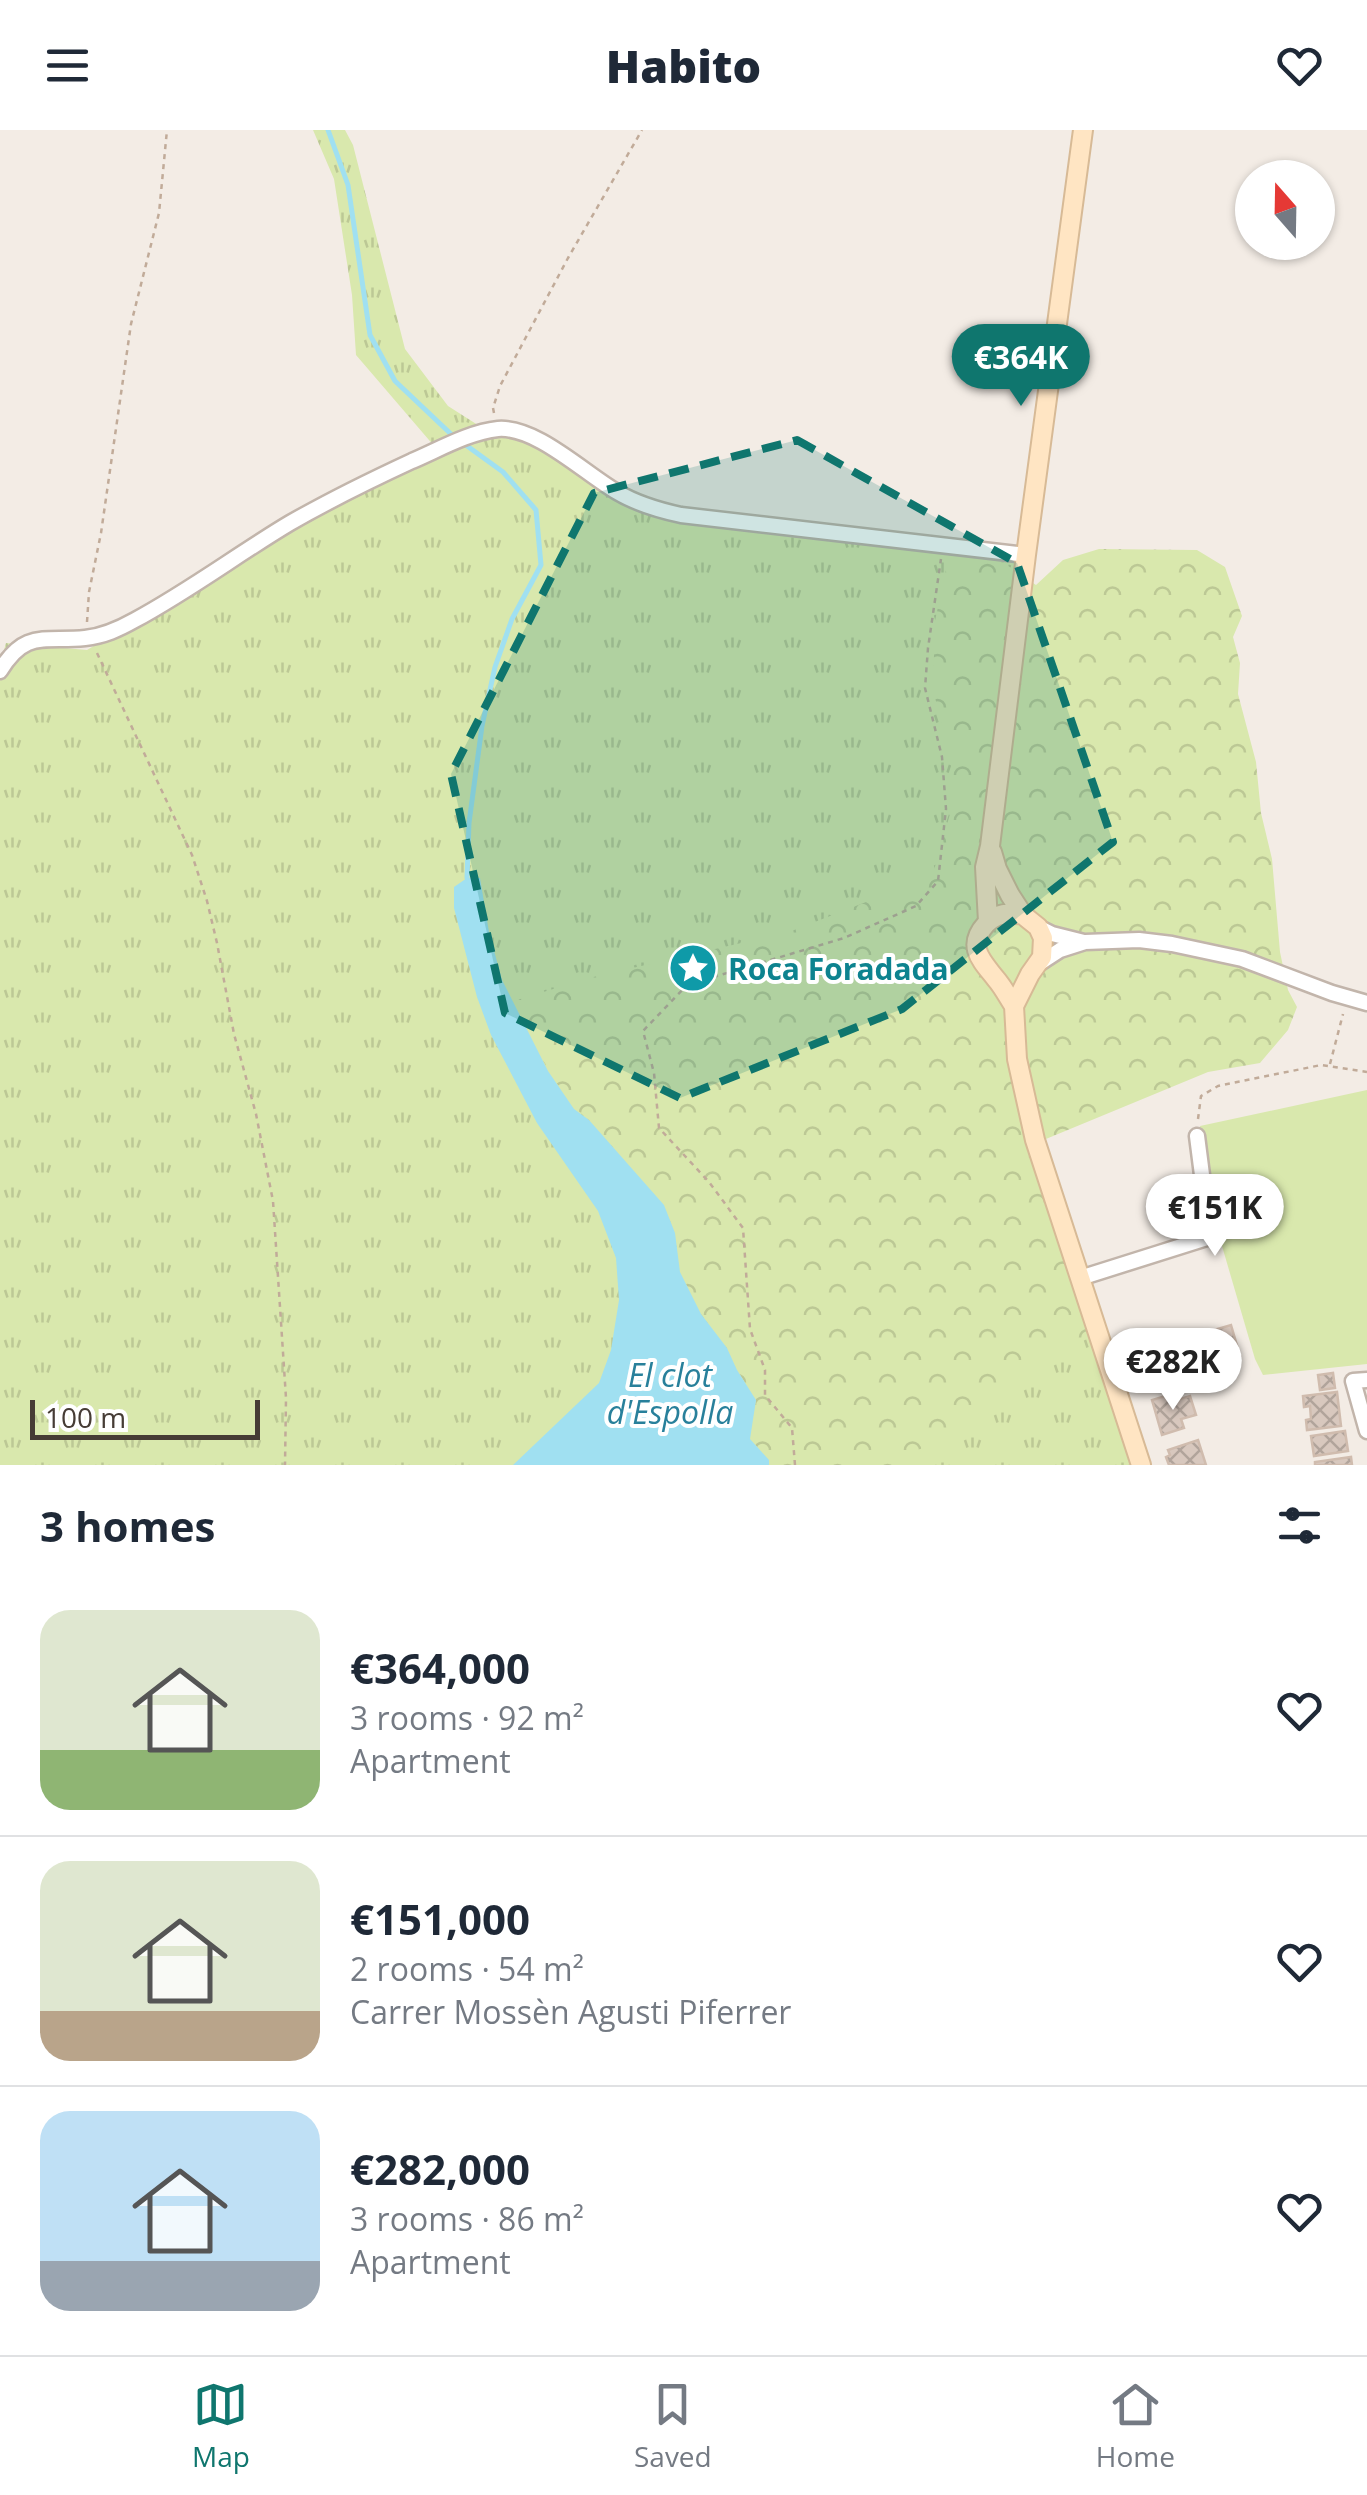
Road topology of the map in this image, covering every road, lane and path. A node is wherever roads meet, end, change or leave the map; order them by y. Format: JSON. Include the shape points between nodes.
{"nodes":[{"id":1,"x":167,"y":130,"type":"edge"},
{"id":2,"x":642,"y":130,"type":"edge"},
{"id":3,"x":1083,"y":130,"type":"edge"},
{"id":4,"x":497,"y":430,"type":"junction"},
{"id":5,"x":943,"y":544,"type":"junction"},
{"id":6,"x":1026,"y":555,"type":"junction"},
{"id":7,"x":92,"y":637,"type":"junction"},
{"id":8,"x":0,"y":671,"type":"edge"},
{"id":9,"x":990,"y":846,"type":"junction"},
{"id":10,"x":1030,"y":921,"type":"junction"},
{"id":11,"x":988,"y":922,"type":"junction"},
{"id":12,"x":1085,"y":942,"type":"junction"},
{"id":13,"x":1035,"y":968,"type":"junction"},
{"id":14,"x":994,"y":975,"type":"junction"},
{"id":15,"x":1348,"y":998,"type":"junction"},
{"id":16,"x":1367,"y":1003,"type":"edge"},
{"id":17,"x":1014,"y":1006,"type":"junction"},
{"id":18,"x":1329,"y":1066,"type":"junction"},
{"id":19,"x":1367,"y":1072,"type":"edge"},
{"id":20,"x":1197,"y":1136,"type":"joint"},
{"id":21,"x":1080,"y":1278,"type":"junction"},
{"id":22,"x":1367,"y":1380,"type":"edge"},
{"id":23,"x":1367,"y":1431,"type":"edge"},
{"id":24,"x":285,"y":1465,"type":"edge"},
{"id":25,"x":796,"y":1465,"type":"edge"},
{"id":26,"x":1141,"y":1465,"type":"edge"}],
"edges":[{"from":1,"to":7,"type":"path","via":[[159,213],[132,324],[90,592]]},
{"from":2,"to":4,"type":"path","via":[[500,386],[493,408]]},
{"from":3,"to":6,"type":"main road"},
{"from":4,"to":5,"type":"street","via":[[525,434],[620,494],[661,510]]},
{"from":4,"to":7,"type":"street","via":[[355,488],[136,620]]},
{"from":5,"to":6,"type":"street"},
{"from":5,"to":25,"type":"path","via":[[925,688],[946,809],[938,881],[916,906],[844,938],[686,985],[643,1031],[659,1128],[743,1228],[750,1329],[765,1370],[765,1395],[792,1428]]},
{"from":6,"to":9,"type":"main road"},
{"from":7,"to":8,"type":"street","via":[[32,640]]},
{"from":7,"to":24,"type":"path","via":[[192,855],[214,929],[273,1201]]},
{"from":9,"to":10,"type":"main road"},
{"from":9,"to":11,"type":"main road"},
{"from":10,"to":11,"type":"main road","via":[[1004,913]]},
{"from":10,"to":12,"type":"street"},
{"from":10,"to":13,"type":"main road","via":[[1044,944]]},
{"from":11,"to":14,"type":"main road","via":[[977,950]]},
{"from":12,"to":13,"type":"street"},
{"from":12,"to":15,"type":"street","via":[[1139,940],[1204,950]]},
{"from":13,"to":14,"type":"main road","via":[[1012,980]]},
{"from":13,"to":17,"type":"main road"},
{"from":14,"to":17,"type":"main road"},
{"from":15,"to":16,"type":"street"},
{"from":15,"to":18,"type":"path"},
{"from":17,"to":21,"type":"main road","via":[[1017,1058],[1035,1140]]},
{"from":18,"to":19,"type":"path"},
{"from":18,"to":20,"type":"path","via":[[1218,1086],[1201,1096]]},
{"from":20,"to":21,"type":"street","via":[[1210,1237]]},
{"from":21,"to":26,"type":"main road"},
{"from":22,"to":23,"type":"street","via":[[1352,1381]]}]}
